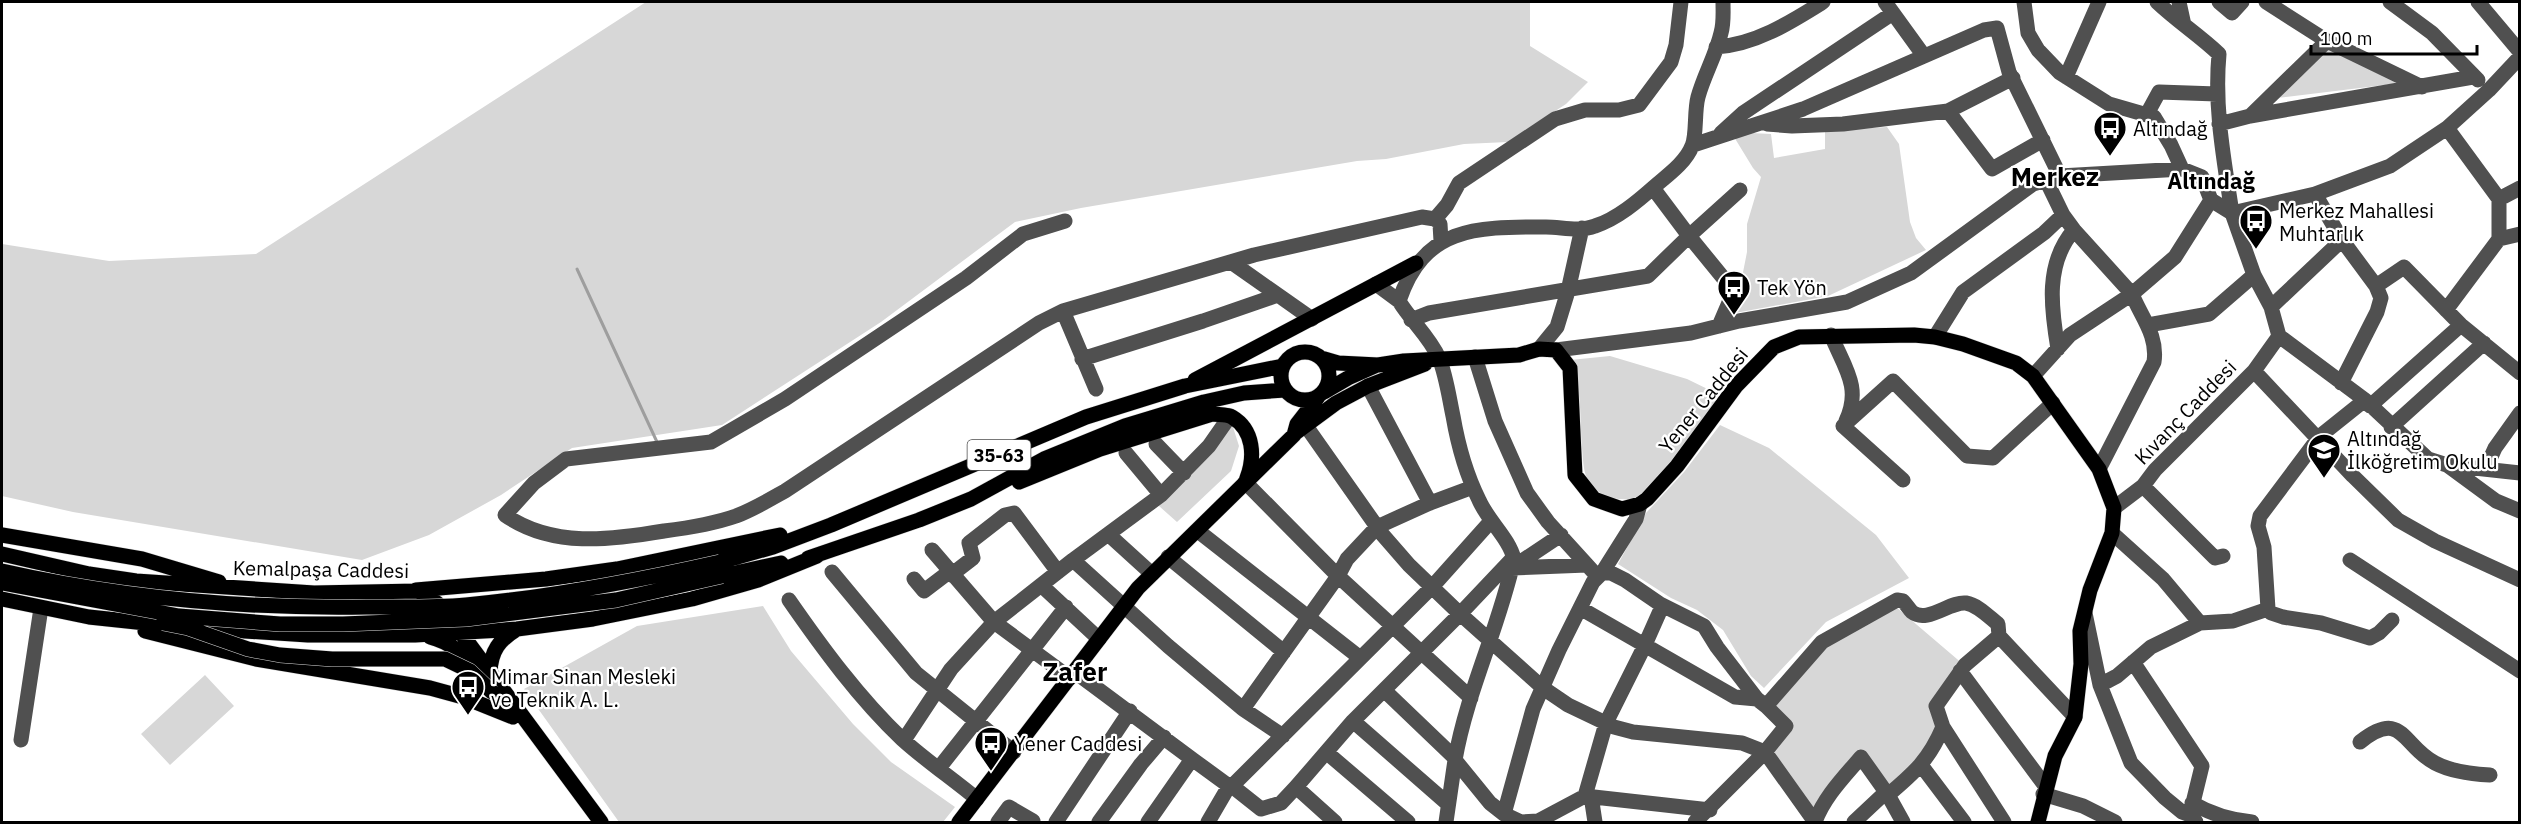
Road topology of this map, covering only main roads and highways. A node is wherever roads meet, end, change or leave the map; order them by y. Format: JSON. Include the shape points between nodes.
{"nodes":[{"id":1,"x":1416,"y":263,"type":"road end"},
{"id":2,"x":1321,"y":358,"type":"junction"},
{"id":3,"x":1439,"y":359,"type":"junction"},
{"id":4,"x":1377,"y":365,"type":"junction"},
{"id":5,"x":1283,"y":366,"type":"junction"},
{"id":6,"x":1185,"y":386,"type":"junction"},
{"id":7,"x":1287,"y":393,"type":"junction"},
{"id":8,"x":1321,"y":395,"type":"junction"},
{"id":9,"x":1299,"y":428,"type":"junction"},
{"id":10,"x":1245,"y":482,"type":"junction"},
{"id":11,"x":971,"y":499,"type":"junction"},
{"id":12,"x":831,"y":525,"type":"junction"},
{"id":13,"x":2,"y":535,"type":"edge"},
{"id":14,"x":2,"y":554,"type":"edge"},
{"id":15,"x":817,"y":556,"type":"junction"},
{"id":16,"x":33,"y":561,"type":"junction"},
{"id":17,"x":721,"y":569,"type":"junction"},
{"id":18,"x":2,"y":584,"type":"edge"},
{"id":19,"x":242,"y":590,"type":"junction"},
{"id":20,"x":410,"y":590,"type":"junction"},
{"id":21,"x":314,"y":592,"type":"junction"},
{"id":22,"x":21,"y":604,"type":"junction"},
{"id":23,"x":90,"y":617,"type":"junction"},
{"id":24,"x":517,"y":629,"type":"junction"},
{"id":25,"x":461,"y":633,"type":"junction"},
{"id":26,"x":308,"y":635,"type":"junction"},
{"id":27,"x":415,"y":635,"type":"junction"},
{"id":28,"x":490,"y":672,"type":"junction"},
{"id":29,"x":509,"y":711,"type":"junction"},
{"id":30,"x":591,"y":822,"type":"edge"},
{"id":31,"x":602,"y":822,"type":"edge"},
{"id":32,"x":959,"y":822,"type":"edge"},
{"id":33,"x":2038,"y":822,"type":"edge"}],
"edges":[{"from":1,"to":6,"type":"main road"},
{"from":2,"to":4,"type":"main road"},
{"from":2,"to":5,"type":"main road","via":[[1310,352],[1297,353]]},
{"from":2,"to":8,"type":"main road","via":[[1330,375]]},
{"from":3,"to":4,"type":"main road"},
{"from":3,"to":9,"type":"main road","via":[[1368,386]]},
{"from":3,"to":33,"type":"main road","name":"Yener Caddesi","via":[[1556,350],[1570,368],[1575,475],[1594,499],[1622,509],[1647,499],[1677,466],[1736,386],[1774,347],[1799,337],[1935,337],[2016,363],[2033,376],[2099,469],[2114,508],[2112,533],[2084,611],[2075,717],[2055,756]]},
{"from":4,"to":8,"type":"main road"},
{"from":5,"to":6,"type":"main road","number":"35-63"},
{"from":5,"to":7,"type":"main road","via":[[1281,378]]},
{"from":6,"to":12,"type":"main road","number":"35-63","via":[[1086,417]]},
{"from":7,"to":8,"type":"main road","via":[[1301,400]]},
{"from":7,"to":9,"type":"main road"},
{"from":7,"to":11,"type":"main road","number":"35-63","via":[[1244,393],[1125,426],[1044,459]]},
{"from":8,"to":9,"type":"main road"},
{"from":9,"to":10,"type":"main road"},
{"from":10,"to":11,"type":"main road","via":[[1252,464],[1252,447],[1243,427],[1230,416],[1212,414],[1100,448]]},
{"from":10,"to":32,"type":"main road","via":[[1138,588]]},
{"from":11,"to":15,"type":"main road","number":"35-63"},
{"from":12,"to":17,"type":"main road","number":"35-63"},
{"from":12,"to":20,"type":"main road","via":[[608,570]]},
{"from":13,"to":19,"type":"main road","via":[[176,568]]},
{"from":14,"to":16,"type":"main road","name":"Kemalpaşa Caddesi"},
{"from":15,"to":17,"type":"main road","number":"35-63"},
{"from":15,"to":24,"type":"main road","via":[[701,597],[593,619]]},
{"from":16,"to":19,"type":"main road","name":"Kemalpaşa Caddesi","via":[[114,578]]},
{"from":16,"to":22,"type":"main road","via":[[14,568],[8,580],[10,593]]},
{"from":17,"to":18,"type":"main road","bridge":true,"via":[[616,600],[466,619],[344,624],[280,624],[179,616]]},
{"from":18,"to":22,"type":"main road"},
{"from":18,"to":29,"type":"main road","bridge":true,"via":[[50,600],[180,626],[267,653],[332,659],[445,659],[470,671]]},
{"from":19,"to":21,"type":"main road","name":"Kemalpaşa Caddesi"},
{"from":20,"to":21,"type":"main road","name":"Kemalpaşa Caddesi"},
{"from":20,"to":25,"type":"main road","name":"Kemalpaşa Caddesi","via":[[431,598]]},
{"from":21,"to":26,"type":"main road","via":[[327,600],[332,613],[328,627]]},
{"from":22,"to":23,"type":"main road"},
{"from":23,"to":26,"type":"main road","via":[[227,632]]},
{"from":23,"to":29,"type":"main road","via":[[256,659],[430,688]]},
{"from":24,"to":25,"type":"main road"},
{"from":24,"to":28,"type":"main road","via":[[494,650]]},
{"from":25,"to":27,"type":"main road"},
{"from":25,"to":28,"type":"main road","name":"Kemalpaşa Caddesi"},
{"from":26,"to":27,"type":"main road"},
{"from":27,"to":29,"type":"main road","via":[[435,638],[460,652]]},
{"from":28,"to":31,"type":"main road","name":"Kemalpaşa Caddesi"},
{"from":29,"to":30,"type":"main road"}]}
